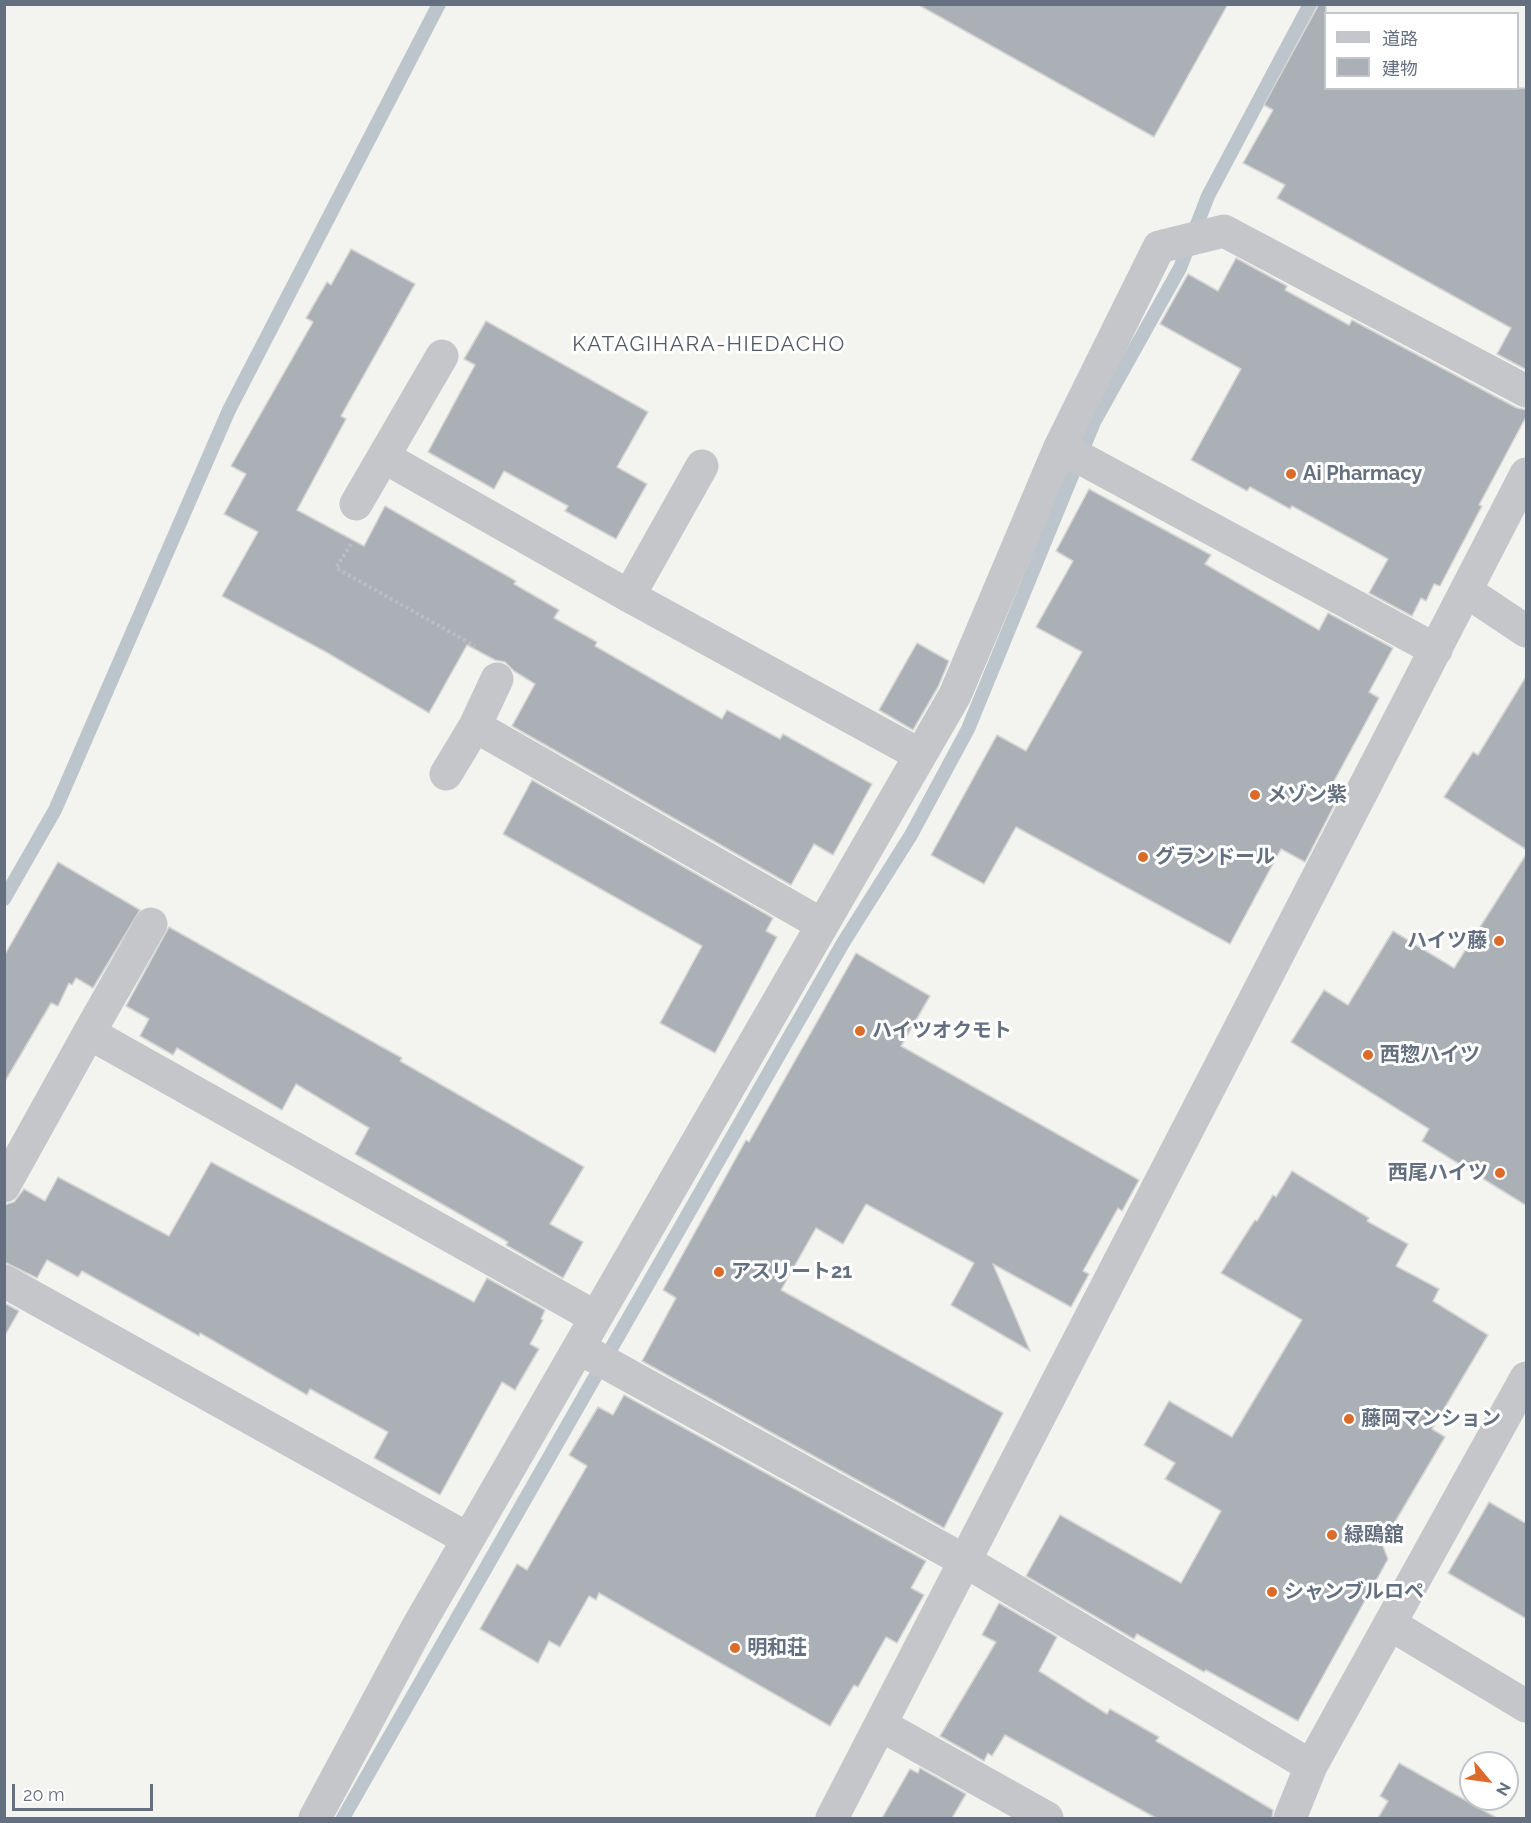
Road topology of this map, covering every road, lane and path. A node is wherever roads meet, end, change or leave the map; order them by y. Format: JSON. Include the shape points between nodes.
{"nodes":[{"id":1,"x":442,"y":356,"type":"dead end"},
{"id":2,"x":1527,"y":391,"type":"edge"},
{"id":3,"x":1060,"y":447,"type":"junction"},
{"id":4,"x":384,"y":457,"type":"junction"},
{"id":5,"x":702,"y":466,"type":"dead end"},
{"id":6,"x":1527,"y":474,"type":"edge"},
{"id":7,"x":356,"y":504,"type":"joint"},
{"id":8,"x":1466,"y":591,"type":"junction"},
{"id":9,"x":629,"y":596,"type":"junction"},
{"id":10,"x":1527,"y":631,"type":"edge"},
{"id":11,"x":1436,"y":650,"type":"junction"},
{"id":12,"x":497,"y":679,"type":"joint"},
{"id":13,"x":475,"y":726,"type":"junction"},
{"id":14,"x":920,"y":755,"type":"junction"},
{"id":15,"x":446,"y":774,"type":"dead end"},
{"id":16,"x":151,"y":924,"type":"dead end"},
{"id":17,"x":821,"y":924,"type":"junction"},
{"id":18,"x":89,"y":1033,"type":"junction"},
{"id":19,"x":4,"y":1186,"type":"edge"},
{"id":20,"x":4,"y":1281,"type":"edge"},
{"id":21,"x":595,"y":1317,"type":"junction"},
{"id":22,"x":579,"y":1348,"type":"junction"},
{"id":23,"x":1527,"y":1378,"type":"edge"},
{"id":24,"x":468,"y":1539,"type":"junction"},
{"id":25,"x":965,"y":1561,"type":"junction"},
{"id":26,"x":1389,"y":1624,"type":"junction"},
{"id":27,"x":1527,"y":1706,"type":"edge"},
{"id":28,"x":880,"y":1725,"type":"junction"},
{"id":29,"x":1311,"y":1766,"type":"junction"},
{"id":30,"x":315,"y":1818,"type":"edge"},
{"id":31,"x":832,"y":1818,"type":"edge"},
{"id":32,"x":1047,"y":1818,"type":"edge"},
{"id":33,"x":1290,"y":1818,"type":"edge"}],
"edges":[{"from":1,"to":4,"type":"street"},
{"from":2,"to":3,"type":"street","via":[[1224,231],[1159,247]]},
{"from":3,"to":11,"type":"street"},
{"from":3,"to":14,"type":"street","via":[[955,695]]},
{"from":4,"to":7,"type":"street"},
{"from":4,"to":9,"type":"street"},
{"from":5,"to":9,"type":"street"},
{"from":6,"to":8,"type":"street"},
{"from":7,"to":12,"type":"path","via":[[369,512],[336,568],[479,648],[477,664]]},
{"from":8,"to":10,"type":"street"},
{"from":8,"to":11,"type":"street"},
{"from":9,"to":14,"type":"street"},
{"from":11,"to":25,"type":"street"},
{"from":12,"to":13,"type":"street"},
{"from":13,"to":15,"type":"street"},
{"from":13,"to":17,"type":"street"},
{"from":14,"to":17,"type":"street"},
{"from":16,"to":18,"type":"street"},
{"from":17,"to":21,"type":"street"},
{"from":18,"to":19,"type":"street"},
{"from":18,"to":21,"type":"street"},
{"from":20,"to":24,"type":"street"},
{"from":21,"to":22,"type":"street"},
{"from":22,"to":24,"type":"street"},
{"from":22,"to":25,"type":"street"},
{"from":23,"to":26,"type":"street"},
{"from":24,"to":30,"type":"street"},
{"from":25,"to":28,"type":"street"},
{"from":25,"to":29,"type":"street"},
{"from":26,"to":27,"type":"street"},
{"from":26,"to":29,"type":"street"},
{"from":28,"to":31,"type":"street"},
{"from":28,"to":32,"type":"street"},
{"from":29,"to":33,"type":"street"}]}
